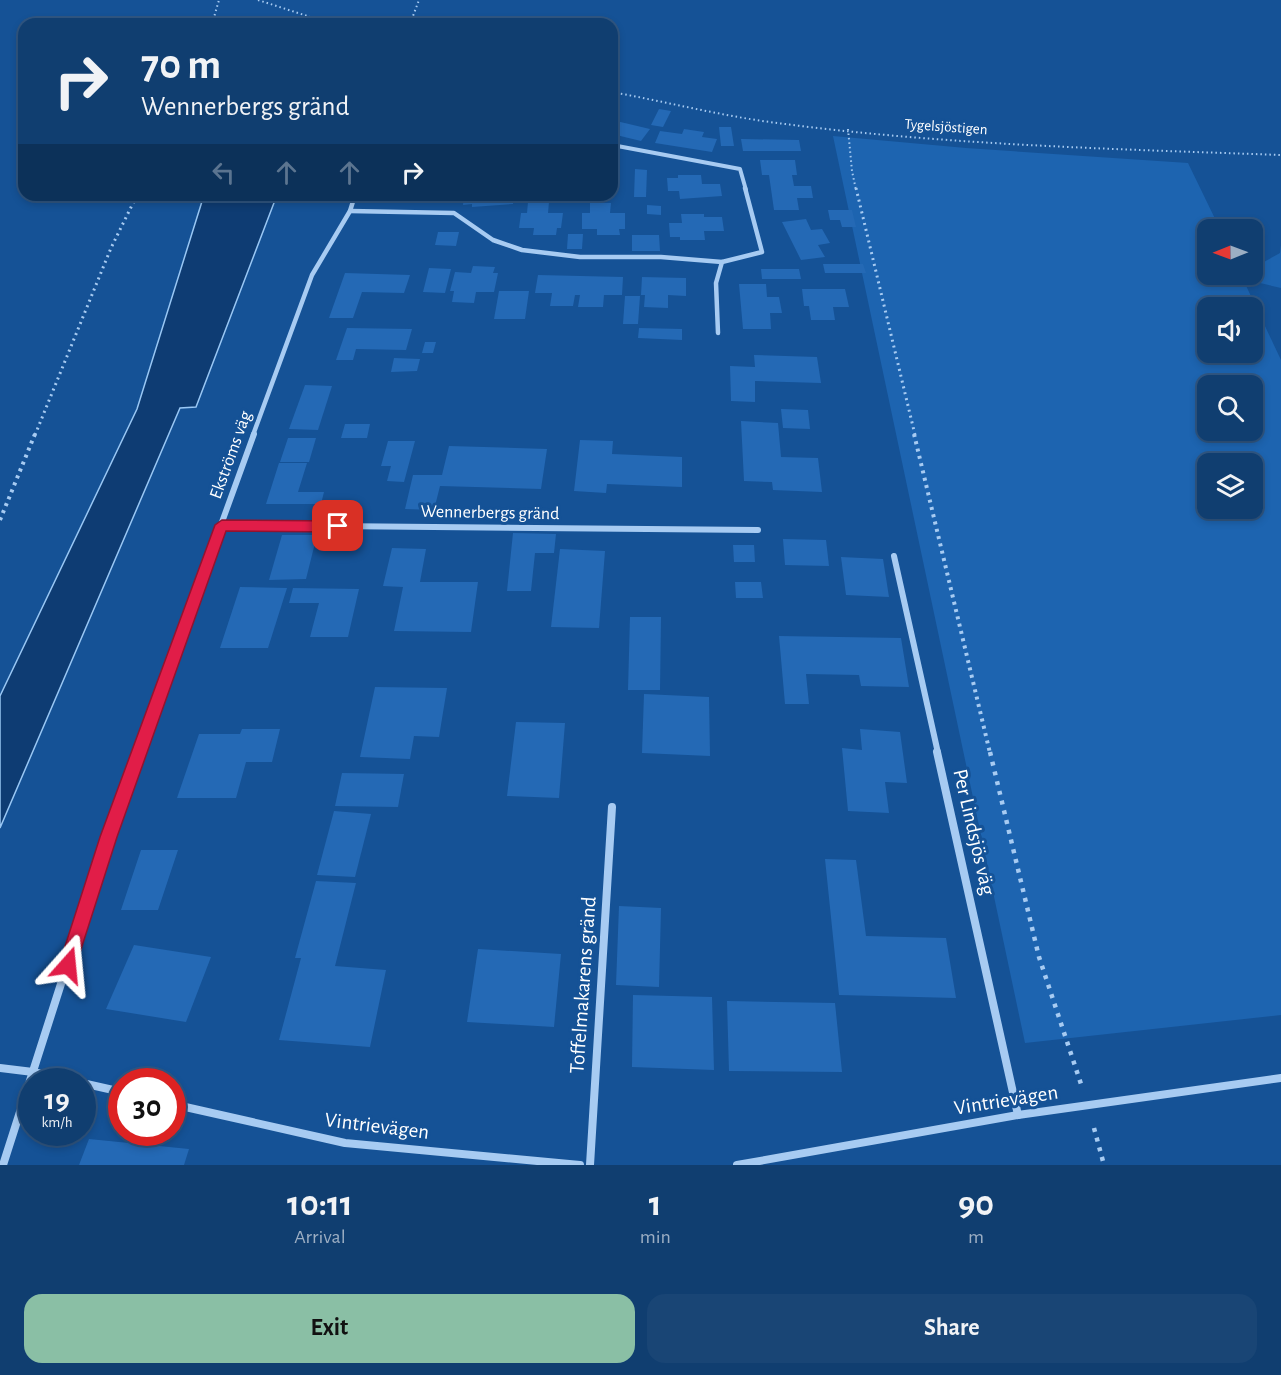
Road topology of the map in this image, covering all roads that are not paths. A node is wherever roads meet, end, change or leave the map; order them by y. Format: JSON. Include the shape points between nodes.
{"nodes":[{"id":1,"x":618,"y":146,"type":"edge"},
{"id":2,"x":353,"y":201,"type":"edge"},
{"id":3,"x":350,"y":211,"type":"junction"},
{"id":4,"x":722,"y":262,"type":"junction"},
{"id":5,"x":718,"y":333,"type":"dead end"},
{"id":6,"x":222,"y":525,"type":"junction"},
{"id":7,"x":758,"y":530,"type":"dead end"},
{"id":8,"x":894,"y":556,"type":"dead end"},
{"id":9,"x":612,"y":807,"type":"dead end"},
{"id":10,"x":0,"y":1068,"type":"edge"},
{"id":11,"x":34,"y":1068,"type":"edge"},
{"id":12,"x":18,"y":1070,"type":"edge"},
{"id":13,"x":1281,"y":1078,"type":"edge"},
{"id":14,"x":186,"y":1107,"type":"edge"},
{"id":15,"x":1018,"y":1115,"type":"junction"},
{"id":16,"x":18,"y":1118,"type":"edge"},
{"id":17,"x":3,"y":1165,"type":"edge"},
{"id":18,"x":580,"y":1165,"type":"edge"},
{"id":19,"x":590,"y":1165,"type":"edge"},
{"id":20,"x":737,"y":1165,"type":"edge"}],
"edges":[{"from":1,"to":4,"type":"street","via":[[740,169],[762,252]]},
{"from":2,"to":3,"type":"street","name":"Ekströms väg"},
{"from":3,"to":4,"type":"street","via":[[454,213],[493,240],[522,250]]},
{"from":3,"to":6,"type":"street","name":"Ekströms väg","via":[[312,276]]},
{"from":4,"to":5,"type":"street","via":[[716,283]]},
{"from":6,"to":7,"type":"street","name":"Wennerbergs gränd"},
{"from":6,"to":11,"type":"street","name":"Ekströms väg","via":[[108,837]]},
{"from":8,"to":15,"type":"street","name":"Per Lindsjös väg"},
{"from":9,"to":19,"type":"street","name":"Toffelmakarens gränd"},
{"from":10,"to":12,"type":"street"},
{"from":13,"to":15,"type":"street","name":"Vintrievägen"},
{"from":14,"to":18,"type":"street","name":"Vintrievägen","via":[[345,1143]]},
{"from":15,"to":20,"type":"street","name":"Vintrievägen"},
{"from":16,"to":17,"type":"street","name":"Ekströms väg"}]}
